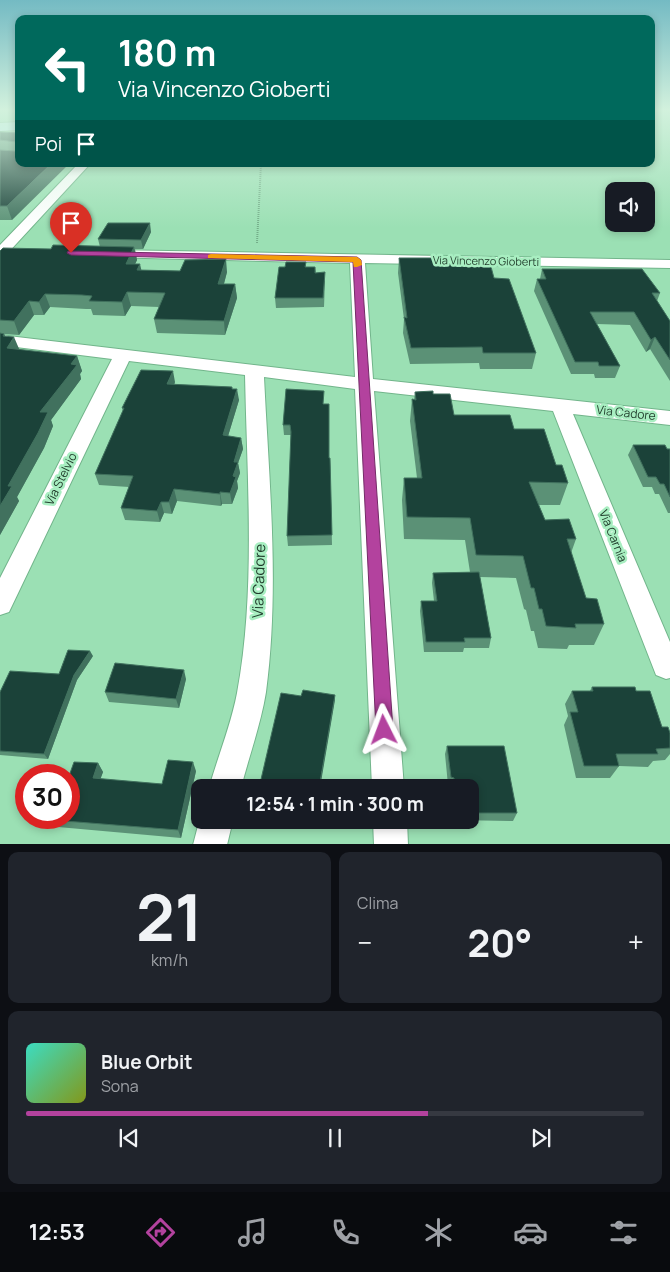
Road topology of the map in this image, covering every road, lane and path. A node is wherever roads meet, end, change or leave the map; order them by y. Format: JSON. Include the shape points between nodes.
{"nodes":[{"id":1,"x":81,"y":167,"type":"edge"},
{"id":2,"x":261,"y":167,"type":"edge"},
{"id":3,"x":1,"y":252,"type":"edge"},
{"id":4,"x":25,"y":252,"type":"edge"},
{"id":5,"x":93,"y":254,"type":"edge"},
{"id":6,"x":256,"y":258,"type":"junction"},
{"id":7,"x":357,"y":260,"type":"junction"},
{"id":8,"x":669,"y":265,"type":"edge"},
{"id":9,"x":0,"y":340,"type":"edge"},
{"id":10,"x":122,"y":354,"type":"junction"},
{"id":11,"x":254,"y":370,"type":"junction"},
{"id":12,"x":365,"y":384,"type":"junction"},
{"id":13,"x":560,"y":405,"type":"junction"},
{"id":14,"x":670,"y":418,"type":"edge"},
{"id":15,"x":0,"y":604,"type":"edge"},
{"id":16,"x":666,"y":666,"type":"dead end"},
{"id":17,"x":227,"y":779,"type":"edge"},
{"id":18,"x":387,"y":779,"type":"edge"},
{"id":19,"x":214,"y":829,"type":"edge"},
{"id":20,"x":390,"y":829,"type":"edge"},
{"id":21,"x":210,"y":844,"type":"edge"},
{"id":22,"x":391,"y":844,"type":"edge"}],
"edges":[{"from":1,"to":3,"type":"street"},
{"from":2,"to":6,"type":"path"},
{"from":3,"to":4,"type":"street"},
{"from":5,"to":6,"type":"street","name":"Via Vincenzo Gioberti"},
{"from":6,"to":7,"type":"street","name":"Via Vincenzo Gioberti"},
{"from":7,"to":8,"type":"street","name":"Via Vincenzo Gioberti"},
{"from":7,"to":12,"type":"street"},
{"from":9,"to":10,"type":"street","name":"Via Cadore"},
{"from":10,"to":11,"type":"street","name":"Via Cadore"},
{"from":10,"to":15,"type":"street","name":"Via Stelvio"},
{"from":11,"to":12,"type":"street","name":"Via Cadore"},
{"from":11,"to":17,"type":"street","name":"Via Cadore","via":[[261,547],[257,643],[251,694]]},
{"from":12,"to":13,"type":"street","name":"Via Cadore"},
{"from":12,"to":18,"type":"street"},
{"from":13,"to":14,"type":"street","name":"Via Cadore"},
{"from":13,"to":16,"type":"street","name":"Via Carnia"},
{"from":19,"to":21,"type":"street"},
{"from":20,"to":22,"type":"street"}]}
